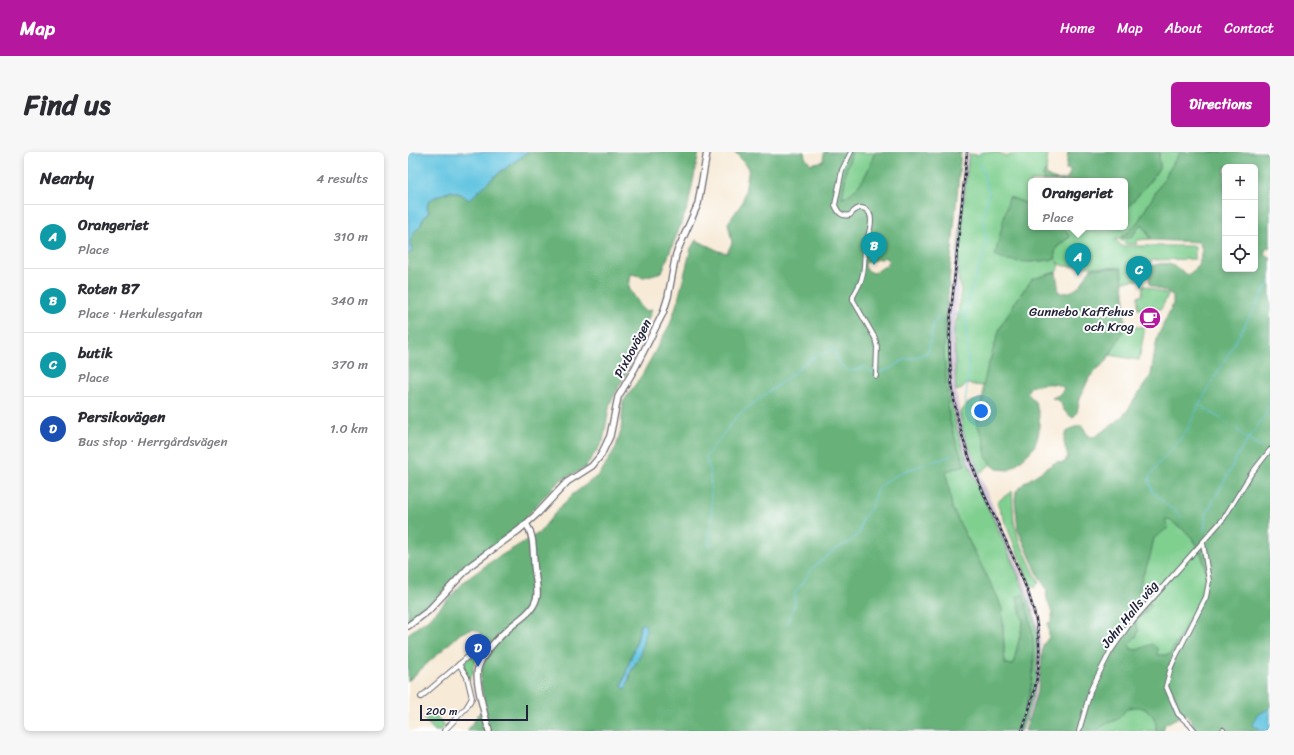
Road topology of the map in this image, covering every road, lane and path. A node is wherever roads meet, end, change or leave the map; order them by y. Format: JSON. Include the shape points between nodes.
{"nodes":[{"id":1,"x":707,"y":152,"type":"edge"},
{"id":2,"x":851,"y":152,"type":"edge"},
{"id":3,"x":876,"y":376,"type":"dead end"},
{"id":4,"x":1270,"y":450,"type":"edge"},
{"id":5,"x":526,"y":524,"type":"junction"},
{"id":6,"x":1203,"y":543,"type":"junction"},
{"id":7,"x":408,"y":626,"type":"edge"},
{"id":8,"x":484,"y":656,"type":"junction"},
{"id":9,"x":459,"y":664,"type":"junction"},
{"id":10,"x":421,"y":696,"type":"dead end"},
{"id":11,"x":444,"y":731,"type":"edge"},
{"id":12,"x":490,"y":731,"type":"edge"},
{"id":13,"x":1079,"y":731,"type":"edge"},
{"id":14,"x":1195,"y":731,"type":"edge"}],
"edges":[{"from":1,"to":5,"type":"street","name":"Pixbovägen","via":[[698,204],[676,254],[666,304],[643,354],[618,397],[605,448],[592,466],[567,482]]},
{"from":2,"to":3,"type":"street","via":[[842,170],[835,205],[843,215],[850,215],[857,208],[863,208],[871,217],[863,277],[855,291],[854,300],[876,338]]},
{"from":4,"to":6,"type":"street","name":"John Halls väg","via":[[1251,474],[1224,518]]},
{"from":5,"to":7,"type":"street","name":"Pixbovägen","via":[[471,565],[428,611]]},
{"from":5,"to":8,"type":"street","via":[[532,538],[537,586],[535,603]]},
{"from":6,"to":13,"type":"street","name":"John Halls väg","via":[[1128,626],[1110,652],[1091,689]]},
{"from":6,"to":14,"type":"street","via":[[1209,581],[1206,597],[1171,667],[1166,686],[1178,714]]},
{"from":8,"to":9,"type":"street","via":[[474,653]]},
{"from":8,"to":12,"type":"street","via":[[477,672]]},
{"from":9,"to":10,"type":"street"},
{"from":9,"to":11,"type":"street","via":[[467,677],[472,698]]}]}
